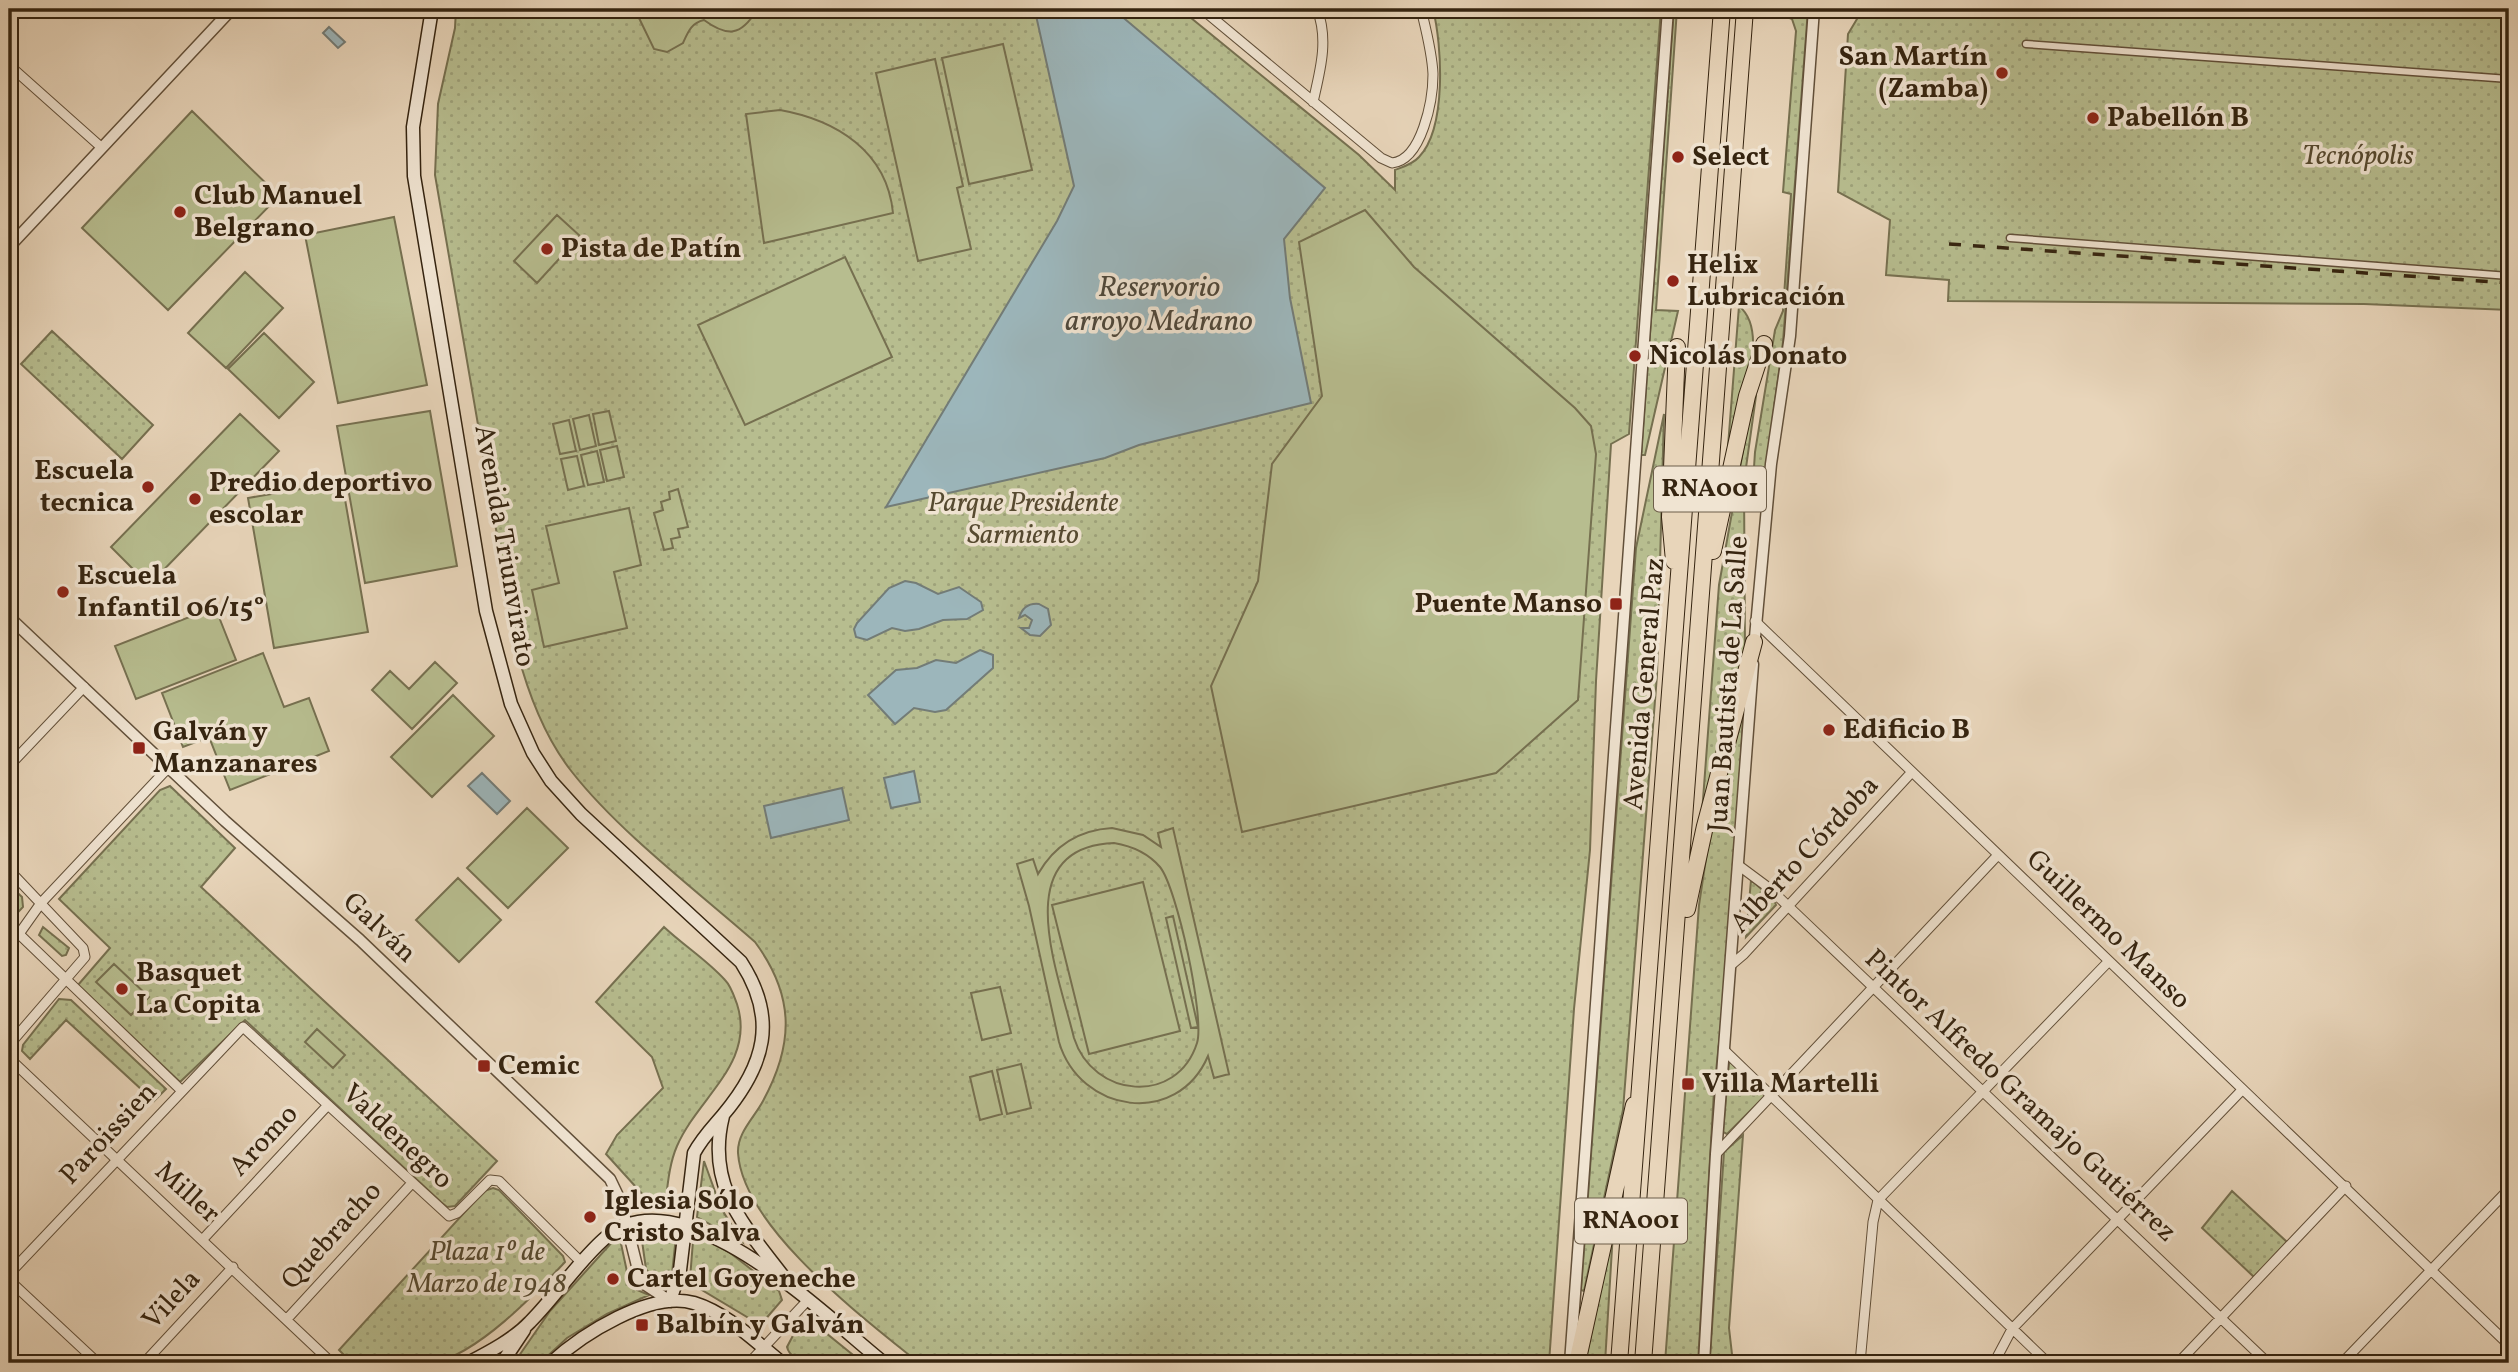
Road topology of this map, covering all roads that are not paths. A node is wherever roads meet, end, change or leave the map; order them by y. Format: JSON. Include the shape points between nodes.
{"nodes":[{"id":1,"x":232,"y":9,"type":"edge"},
{"id":2,"x":432,"y":9,"type":"edge"},
{"id":3,"x":1202,"y":9,"type":"edge"},
{"id":4,"x":1317,"y":9,"type":"edge"},
{"id":5,"x":1421,"y":9,"type":"edge"},
{"id":6,"x":1668,"y":9,"type":"edge"},
{"id":7,"x":1722,"y":9,"type":"edge"},
{"id":8,"x":1745,"y":9,"type":"edge"},
{"id":9,"x":1814,"y":9,"type":"edge"},
{"id":10,"x":2026,"y":44,"type":"dead end"},
{"id":11,"x":9,"y":65,"type":"edge"},
{"id":12,"x":2509,"y":79,"type":"edge"},
{"id":13,"x":1313,"y":102,"type":"junction"},
{"id":14,"x":102,"y":147,"type":"junction"},
{"id":15,"x":2010,"y":238,"type":"dead end"},
{"id":16,"x":9,"y":247,"type":"edge"},
{"id":17,"x":2509,"y":276,"type":"edge"},
{"id":18,"x":1764,"y":344,"type":"dead end"},
{"id":19,"x":1676,"y":347,"type":"dead end"},
{"id":20,"x":1702,"y":590,"type":"junction"},
{"id":21,"x":1678,"y":598,"type":"junction"},
{"id":22,"x":9,"y":617,"type":"edge"},
{"id":23,"x":1755,"y":621,"type":"junction"},
{"id":24,"x":1754,"y":642,"type":"junction"},
{"id":25,"x":84,"y":687,"type":"junction"},
{"id":26,"x":9,"y":766,"type":"edge"},
{"id":27,"x":169,"y":768,"type":"junction"},
{"id":28,"x":1910,"y":773,"type":"junction"},
{"id":29,"x":1997,"y":856,"type":"junction"},
{"id":30,"x":1738,"y":865,"type":"junction"},
{"id":31,"x":9,"y":870,"type":"edge"},
{"id":32,"x":41,"y":903,"type":"junction"},
{"id":33,"x":1786,"y":906,"type":"junction"},
{"id":34,"x":2109,"y":961,"type":"junction"},
{"id":35,"x":1731,"y":965,"type":"junction"},
{"id":36,"x":1674,"y":970,"type":"junction"},
{"id":37,"x":64,"y":980,"type":"junction"},
{"id":38,"x":1873,"y":988,"type":"junction"},
{"id":39,"x":243,"y":1027,"type":"joint"},
{"id":40,"x":9,"y":1045,"type":"edge"},
{"id":41,"x":1725,"y":1051,"type":"junction"},
{"id":42,"x":9,"y":1058,"type":"edge"},
{"id":43,"x":1642,"y":1080,"type":"junction"},
{"id":44,"x":181,"y":1090,"type":"junction"},
{"id":45,"x":2242,"y":1090,"type":"junction"},
{"id":46,"x":1983,"y":1091,"type":"junction"},
{"id":47,"x":1771,"y":1095,"type":"junction"},
{"id":48,"x":328,"y":1105,"type":"junction"},
{"id":49,"x":723,"y":1115,"type":"junction"},
{"id":50,"x":1716,"y":1154,"type":"junction"},
{"id":51,"x":117,"y":1159,"type":"junction"},
{"id":52,"x":412,"y":1183,"type":"junction"},
{"id":53,"x":2346,"y":1186,"type":"junction"},
{"id":54,"x":2509,"y":1189,"type":"edge"},
{"id":55,"x":1878,"y":1200,"type":"junction"},
{"id":56,"x":2118,"y":1221,"type":"junction"},
{"id":57,"x":685,"y":1224,"type":"junction"},
{"id":58,"x":628,"y":1226,"type":"junction"},
{"id":59,"x":204,"y":1238,"type":"junction"},
{"id":60,"x":581,"y":1262,"type":"junction"},
{"id":61,"x":233,"y":1267,"type":"junction"},
{"id":62,"x":2432,"y":1269,"type":"junction"},
{"id":63,"x":9,"y":1274,"type":"edge"},
{"id":64,"x":9,"y":1280,"type":"edge"},
{"id":65,"x":792,"y":1289,"type":"junction"},
{"id":66,"x":670,"y":1301,"type":"junction"},
{"id":67,"x":807,"y":1301,"type":"junction"},
{"id":68,"x":1648,"y":1306,"type":"junction"},
{"id":69,"x":2220,"y":1317,"type":"junction"},
{"id":70,"x":287,"y":1320,"type":"junction"},
{"id":71,"x":528,"y":1324,"type":"junction"},
{"id":72,"x":2012,"y":1329,"type":"junction"},
{"id":73,"x":2509,"y":1345,"type":"edge"},
{"id":74,"x":762,"y":1347,"type":"junction"},
{"id":75,"x":562,"y":1353,"type":"junction"},
{"id":76,"x":99,"y":1363,"type":"edge"},
{"id":77,"x":144,"y":1363,"type":"edge"},
{"id":78,"x":332,"y":1363,"type":"edge"},
{"id":79,"x":468,"y":1363,"type":"edge"},
{"id":80,"x":502,"y":1363,"type":"edge"},
{"id":81,"x":551,"y":1363,"type":"edge"},
{"id":82,"x":573,"y":1363,"type":"edge"},
{"id":83,"x":749,"y":1363,"type":"edge"},
{"id":84,"x":782,"y":1363,"type":"edge"},
{"id":85,"x":884,"y":1363,"type":"edge"},
{"id":86,"x":1570,"y":1363,"type":"edge"},
{"id":87,"x":1577,"y":1363,"type":"edge"},
{"id":88,"x":1619,"y":1363,"type":"edge"},
{"id":89,"x":1643,"y":1363,"type":"edge"},
{"id":90,"x":1650,"y":1363,"type":"edge"},
{"id":91,"x":1705,"y":1363,"type":"edge"},
{"id":92,"x":1860,"y":1363,"type":"edge"},
{"id":93,"x":1994,"y":1363,"type":"edge"},
{"id":94,"x":2048,"y":1363,"type":"edge"},
{"id":95,"x":2178,"y":1363,"type":"edge"},
{"id":96,"x":2268,"y":1363,"type":"edge"},
{"id":97,"x":2342,"y":1363,"type":"edge"}],
"edges":[{"from":1,"to":14,"type":"street"},
{"from":2,"to":49,"type":"main road","name":"Avenida Triunvirato","via":[[413,127],[414,176],[485,605],[502,680],[533,753],[566,799],[727,947],[752,979],[763,1019],[763,1040],[752,1073]]},
{"from":3,"to":13,"type":"street"},
{"from":4,"to":13,"type":"street","via":[[1322,62]]},
{"from":5,"to":13,"type":"street","via":[[1433,75],[1424,124],[1406,159],[1392,163],[1381,158]]},
{"from":6,"to":86,"type":"street","name":"Avenida General Paz"},
{"from":7,"to":21,"type":"highway","name":"Avenida General Paz","number":"RNA001"},
{"from":8,"to":20,"type":"highway","name":"Avenida General Paz","number":"RNA001"},
{"from":9,"to":23,"type":"street","name":"Juan Bautista de La Salle","via":[[1790,336]]},
{"from":10,"to":12,"type":"street"},
{"from":11,"to":14,"type":"street"},
{"from":14,"to":16,"type":"street"},
{"from":15,"to":17,"type":"street"},
{"from":18,"to":20,"type":"highway","via":[[1747,396]]},
{"from":19,"to":21,"type":"highway","via":[[1670,517]]},
{"from":20,"to":36,"type":"highway","name":"Avenida General Paz","number":"RNA001"},
{"from":21,"to":43,"type":"highway","name":"Avenida General Paz","number":"RNA001"},
{"from":22,"to":25,"type":"street","name":"Galván"},
{"from":23,"to":24,"type":"street","name":"Juan Bautista de La Salle"},
{"from":23,"to":28,"type":"street","name":"Guillermo Manso"},
{"from":24,"to":30,"type":"street","name":"Juan Bautista de La Salle"},
{"from":24,"to":36,"type":"highway","via":[[1705,826]]},
{"from":25,"to":26,"type":"street"},
{"from":25,"to":27,"type":"street","name":"Galván"},
{"from":27,"to":32,"type":"street"},
{"from":27,"to":58,"type":"street","name":"Galván","via":[[360,940],[593,1161],[616,1189]]},
{"from":28,"to":29,"type":"street","name":"Guillermo Manso"},
{"from":28,"to":33,"type":"street","name":"Alberto Córdoba"},
{"from":29,"to":34,"type":"street","name":"Guillermo Manso"},
{"from":29,"to":38,"type":"street"},
{"from":30,"to":33,"type":"street","name":"Pintor Alfredo Gramajo Gutiérrez"},
{"from":30,"to":35,"type":"street","name":"Juan Bautista de La Salle"},
{"from":31,"to":32,"type":"street"},
{"from":32,"to":37,"type":"street","via":[[83,948],[85,957]]},
{"from":32,"to":37,"type":"street","via":[[20,929],[20,937]]},
{"from":33,"to":35,"type":"street","name":"Alberto Córdoba"},
{"from":33,"to":38,"type":"street","name":"Pintor Alfredo Gramajo Gutiérrez"},
{"from":34,"to":45,"type":"street","name":"Guillermo Manso"},
{"from":34,"to":46,"type":"street"},
{"from":35,"to":41,"type":"street","name":"Juan Bautista de La Salle"},
{"from":36,"to":68,"type":"highway","name":"Avenida General Paz","number":"RNA001"},
{"from":37,"to":40,"type":"street"},
{"from":37,"to":44,"type":"street"},
{"from":38,"to":46,"type":"street","name":"Pintor Alfredo Gramajo Gutiérrez"},
{"from":38,"to":47,"type":"street"},
{"from":39,"to":44,"type":"street","name":"Paroissien"},
{"from":39,"to":48,"type":"street","name":"Valdenegro"},
{"from":41,"to":47,"type":"street"},
{"from":41,"to":50,"type":"street","name":"Juan Bautista de La Salle"},
{"from":42,"to":51,"type":"street","name":"Miller"},
{"from":43,"to":87,"type":"highway","via":[[1626,1130]]},
{"from":43,"to":88,"type":"highway","name":"Avenida General Paz","number":"RNA001"},
{"from":44,"to":51,"type":"street","name":"Paroissien"},
{"from":45,"to":53,"type":"street","name":"Guillermo Manso"},
{"from":45,"to":56,"type":"street"},
{"from":46,"to":55,"type":"street"},
{"from":46,"to":56,"type":"street","name":"Pintor Alfredo Gramajo Gutiérrez"},
{"from":47,"to":50,"type":"street"},
{"from":47,"to":55,"type":"street"},
{"from":48,"to":52,"type":"street","name":"Valdenegro"},
{"from":48,"to":59,"type":"street","name":"Aromo"},
{"from":49,"to":57,"type":"main road","name":"Avenida Triunvirato","via":[[701,1138],[694,1153]]},
{"from":49,"to":65,"type":"main road","name":"Avenida Triunvirato","via":[[718,1160],[725,1190],[740,1219]]},
{"from":50,"to":91,"type":"street","name":"Juan Bautista de La Salle"},
{"from":51,"to":59,"type":"street","name":"Miller"},
{"from":51,"to":63,"type":"street","name":"Paroissien"},
{"from":52,"to":60,"type":"street","name":"Valdenegro","via":[[449,1216],[490,1180],[499,1181]]},
{"from":52,"to":70,"type":"street","name":"Quebracho"},
{"from":53,"to":62,"type":"street","name":"Guillermo Manso"},
{"from":53,"to":69,"type":"street"},
{"from":54,"to":62,"type":"street"},
{"from":55,"to":72,"type":"street"},
{"from":55,"to":92,"type":"street"},
{"from":56,"to":69,"type":"street","name":"Pintor Alfredo Gramajo Gutiérrez"},
{"from":56,"to":72,"type":"street"},
{"from":57,"to":58,"type":"main road","via":[[663,1221]]},
{"from":57,"to":65,"type":"main road","via":[[715,1235]]},
{"from":57,"to":66,"type":"main road","name":"Avenida Triunvirato","via":[[680,1270]]},
{"from":58,"to":60,"type":"main road","via":[[607,1236]]},
{"from":58,"to":66,"type":"street","name":"Galván","via":[[641,1282]]},
{"from":59,"to":61,"type":"street","name":"Miller"},
{"from":60,"to":71,"type":"main road"},
{"from":61,"to":70,"type":"street","name":"Miller"},
{"from":61,"to":77,"type":"street","name":"Vilela"},
{"from":62,"to":73,"type":"street","name":"Guillermo Manso"},
{"from":62,"to":97,"type":"street"},
{"from":64,"to":76,"type":"street"},
{"from":65,"to":67,"type":"main road"},
{"from":66,"to":74,"type":"main road","via":[[705,1307]]},
{"from":66,"to":75,"type":"main road","via":[[594,1329]]},
{"from":67,"to":74,"type":"street"},
{"from":67,"to":85,"type":"main road"},
{"from":68,"to":89,"type":"highway","name":"Avenida General Paz","number":"RNA001"},
{"from":68,"to":90,"type":"highway"},
{"from":69,"to":95,"type":"street"},
{"from":69,"to":96,"type":"street","name":"Pintor Alfredo Gramajo Gutiérrez"},
{"from":70,"to":78,"type":"street","name":"Miller"},
{"from":71,"to":79,"type":"main road"},
{"from":71,"to":80,"type":"main road"},
{"from":72,"to":93,"type":"street"},
{"from":72,"to":94,"type":"street"},
{"from":74,"to":83,"type":"street"},
{"from":74,"to":84,"type":"main road"},
{"from":75,"to":81,"type":"main road"},
{"from":75,"to":82,"type":"street"}]}
